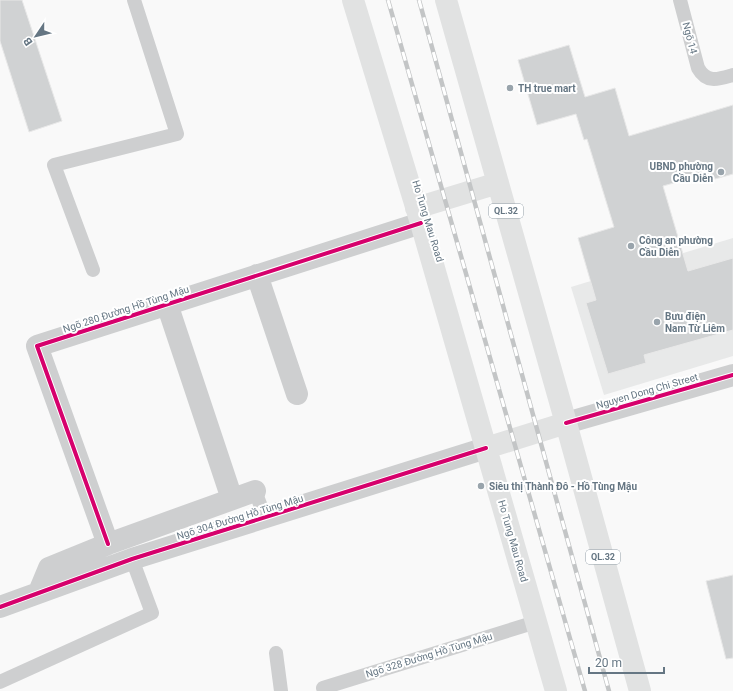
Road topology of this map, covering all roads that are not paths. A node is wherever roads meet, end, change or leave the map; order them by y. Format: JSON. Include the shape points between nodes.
{"nodes":[{"id":1,"x":134,"y":0,"type":"edge"},
{"id":2,"x":353,"y":0,"type":"edge"},
{"id":3,"x":446,"y":0,"type":"edge"},
{"id":4,"x":680,"y":0,"type":"edge"},
{"id":5,"x":733,"y":75,"type":"edge"},
{"id":6,"x":498,"y":183,"type":"junction"},
{"id":7,"x":419,"y":216,"type":"junction"},
{"id":8,"x":93,"y":270,"type":"dead end"},
{"id":9,"x":257,"y":275,"type":"junction"},
{"id":10,"x":167,"y":304,"type":"junction"},
{"id":11,"x":733,"y":375,"type":"edge"},
{"id":12,"x":297,"y":394,"type":"dead end"},
{"id":13,"x":566,"y":423,"type":"junction"},
{"id":14,"x":486,"y":448,"type":"junction"},
{"id":15,"x":256,"y":491,"type":"joint"},
{"id":16,"x":232,"y":499,"type":"junction"},
{"id":17,"x":265,"y":517,"type":"junction"},
{"id":18,"x":108,"y":544,"type":"junction"},
{"id":19,"x":132,"y":559,"type":"junction"},
{"id":20,"x":39,"y":592,"type":"junction"},
{"id":21,"x":0,"y":607,"type":"edge"},
{"id":22,"x":536,"y":622,"type":"junction"},
{"id":23,"x":276,"y":653,"type":"dead end"},
{"id":24,"x":0,"y":682,"type":"edge"},
{"id":25,"x":323,"y":688,"type":"dead end"},
{"id":26,"x":281,"y":691,"type":"edge"},
{"id":27,"x":556,"y":691,"type":"edge"},
{"id":28,"x":640,"y":691,"type":"edge"}],
"edges":[{"from":1,"to":8,"type":"lane","via":[[177,134],[54,165]]},
{"from":2,"to":7,"type":"highway","name":"Ho Tung Mau Road"},
{"from":3,"to":6,"type":"highway","number":"QL.32"},
{"from":4,"to":5,"type":"lane","name":"Ngõ 14","via":[[702,75],[714,81]]},
{"from":6,"to":7,"type":"highway"},
{"from":6,"to":13,"type":"highway","number":"QL.32"},
{"from":7,"to":9,"type":"street","name":"Ngõ 280 Đường Hồ Tùng Mậu"},
{"from":7,"to":14,"type":"highway","name":"Ho Tung Mau Road"},
{"from":9,"to":10,"type":"street","name":"Ngõ 280 Đường Hồ Tùng Mậu"},
{"from":9,"to":12,"type":"street"},
{"from":10,"to":16,"type":"street"},
{"from":10,"to":18,"type":"street","name":"Ngõ 280 Đường Hồ Tùng Mậu","via":[[37,346]]},
{"from":11,"to":13,"type":"street","name":"Nguyen Dong Chi Street"},
{"from":13,"to":14,"type":"highway"},
{"from":13,"to":28,"type":"highway","number":"QL.32"},
{"from":14,"to":17,"type":"street","name":"Ngõ 304 Đường Hồ Tùng Mậu"},
{"from":14,"to":22,"type":"highway","name":"Ho Tung Mau Road"},
{"from":15,"to":16,"type":"street"},
{"from":15,"to":17,"type":"lane"},
{"from":16,"to":18,"type":"street"},
{"from":17,"to":19,"type":"street","name":"Ngõ 304 Đường Hồ Tùng Mậu"},
{"from":18,"to":20,"type":"street","via":[[49,568]]},
{"from":19,"to":20,"type":"street","name":"Ngõ 304 Đường Hồ Tùng Mậu"},
{"from":19,"to":24,"type":"lane","via":[[152,613]]},
{"from":20,"to":21,"type":"street","name":"Ngõ 304 Đường Hồ Tùng Mậu"},
{"from":22,"to":25,"type":"lane","name":"Ngõ 328 Đường Hồ Tùng Mậu"},
{"from":22,"to":27,"type":"highway","name":"Ho Tung Mau Road"},
{"from":23,"to":26,"type":"lane"}]}
